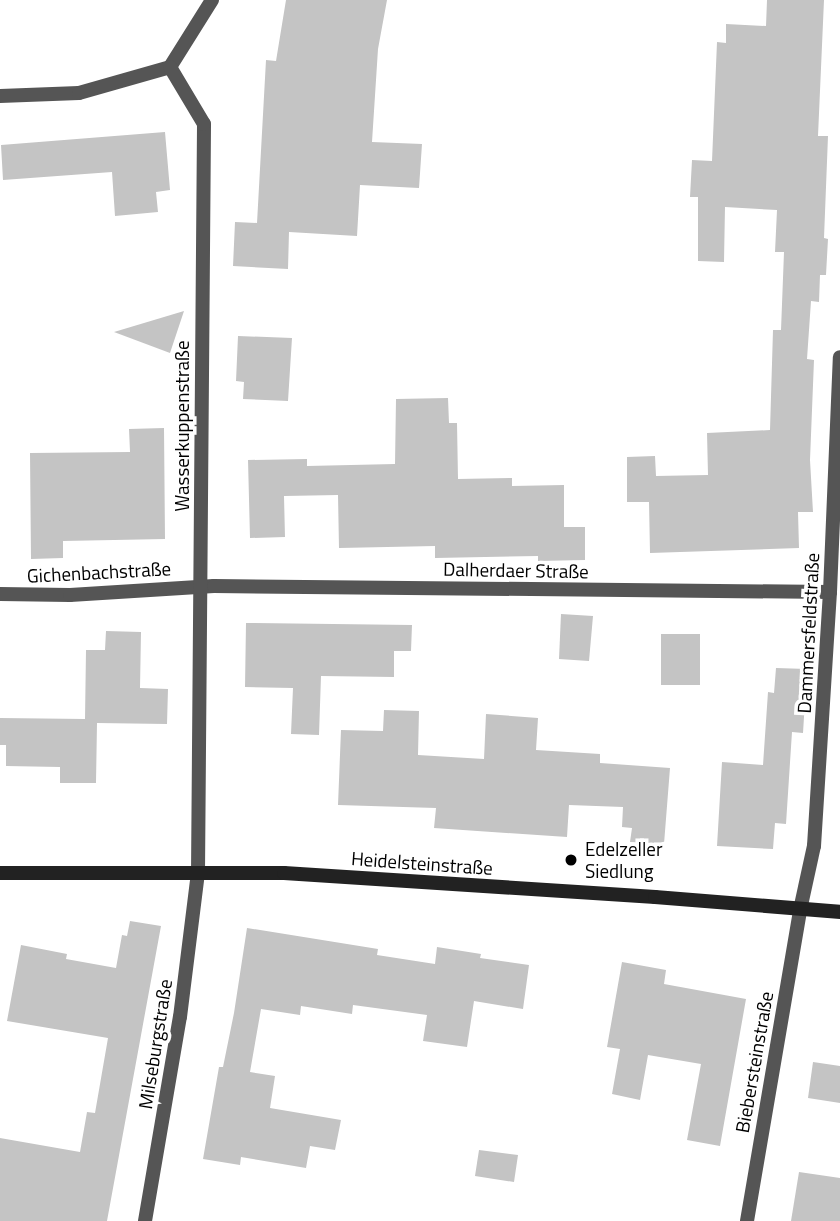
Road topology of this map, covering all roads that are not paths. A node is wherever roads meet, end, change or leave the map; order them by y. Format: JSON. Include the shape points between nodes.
{"nodes":[{"id":1,"x":212,"y":0,"type":"edge"},
{"id":2,"x":170,"y":67,"type":"junction"},
{"id":3,"x":0,"y":96,"type":"edge"},
{"id":4,"x":840,"y":357,"type":"edge"},
{"id":5,"x":200,"y":586,"type":"junction"},
{"id":6,"x":830,"y":592,"type":"junction"},
{"id":7,"x":0,"y":594,"type":"edge"},
{"id":8,"x":0,"y":873,"type":"edge"},
{"id":9,"x":198,"y":873,"type":"junction"},
{"id":10,"x":800,"y":910,"type":"junction"},
{"id":11,"x":840,"y":912,"type":"edge"},
{"id":12,"x":145,"y":1221,"type":"edge"},
{"id":13,"x":747,"y":1221,"type":"edge"}],
"edges":[{"from":1,"to":2,"type":"street"},
{"from":2,"to":3,"type":"street","via":[[79,93]]},
{"from":2,"to":5,"type":"street","name":"Wasserkuppenstraße","via":[[204,124]]},
{"from":4,"to":6,"type":"street","name":"Dammersfeldstraße"},
{"from":5,"to":6,"type":"street","name":"Dalherdaer Straße"},
{"from":5,"to":7,"type":"street","name":"Gichenbachstraße","via":[[70,596]]},
{"from":5,"to":9,"type":"street","name":"Wasserkuppenstraße"},
{"from":6,"to":10,"type":"street","name":"Dammersfeldstraße","via":[[814,846]]},
{"from":8,"to":9,"type":"main road","name":"Heidelsteinstraße"},
{"from":9,"to":10,"type":"main road","name":"Heidelsteinstraße","via":[[284,873]]},
{"from":9,"to":12,"type":"street","name":"Milseburgstraße","via":[[180,1017]]},
{"from":10,"to":11,"type":"main road","name":"Heidelsteinstraße"},
{"from":10,"to":13,"type":"street","name":"Biebersteinstraße"}]}
